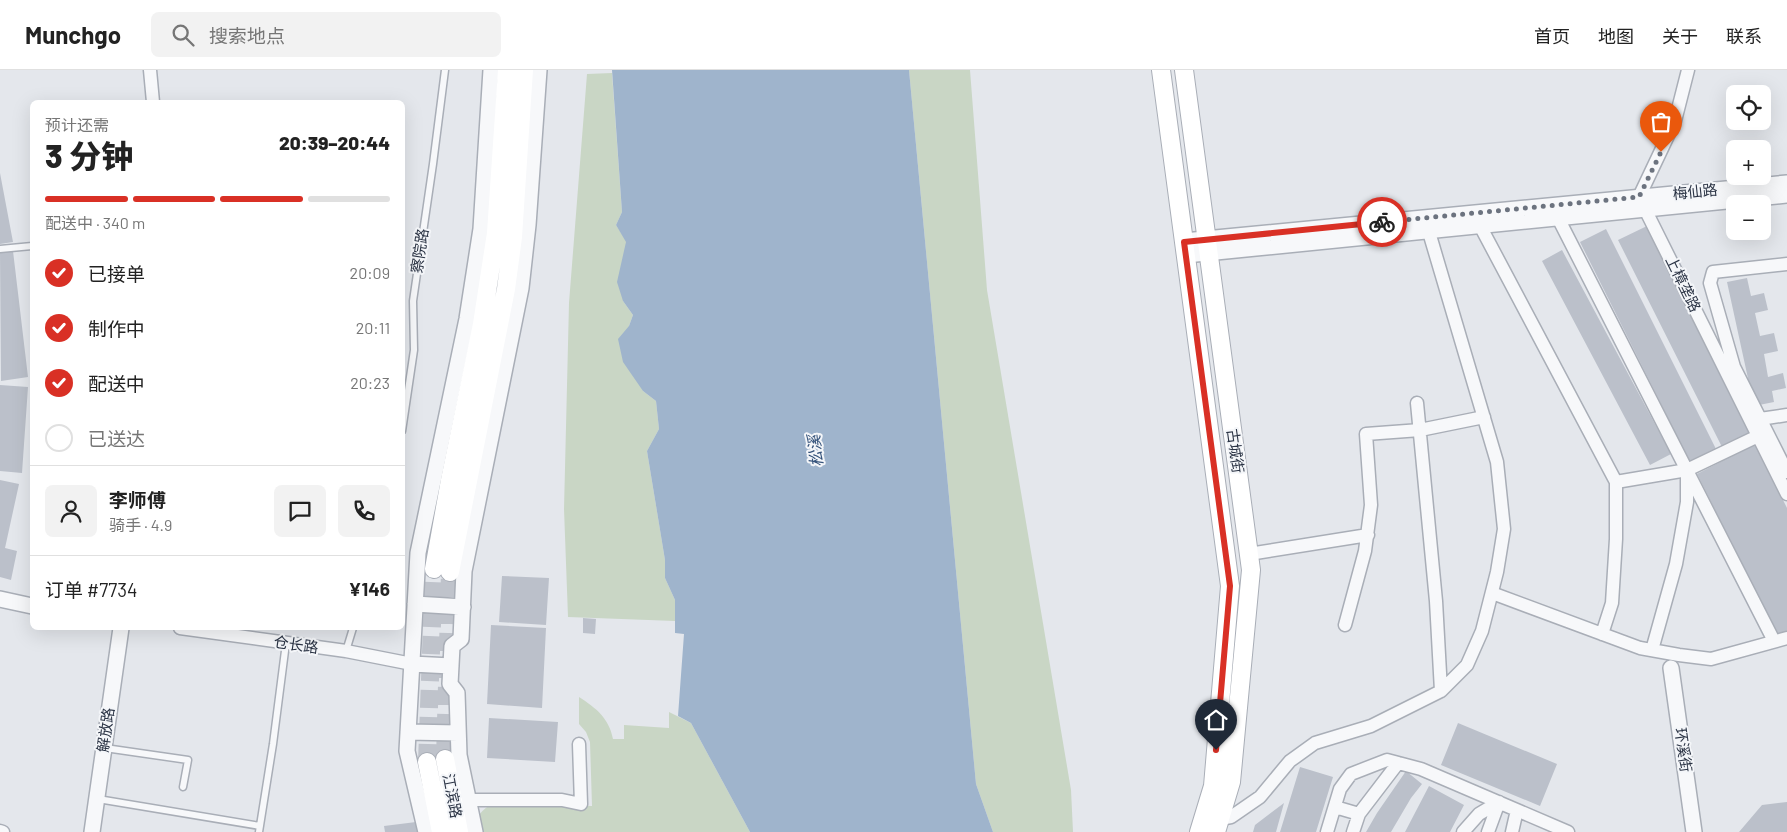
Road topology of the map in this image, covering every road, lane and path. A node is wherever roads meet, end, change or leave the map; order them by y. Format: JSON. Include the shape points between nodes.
{"nodes":[{"id":1,"x":150,"y":70,"type":"edge"},
{"id":2,"x":445,"y":70,"type":"edge"},
{"id":3,"x":492,"y":70,"type":"edge"},
{"id":4,"x":507,"y":70,"type":"edge"},
{"id":5,"x":524,"y":70,"type":"edge"},
{"id":6,"x":539,"y":70,"type":"edge"},
{"id":7,"x":1161,"y":70,"type":"edge"},
{"id":8,"x":1184,"y":70,"type":"edge"},
{"id":9,"x":1688,"y":70,"type":"edge"},
{"id":10,"x":153,"y":100,"type":"edge"},
{"id":11,"x":1787,"y":183,"type":"edge"},
{"id":12,"x":1787,"y":195,"type":"edge"},
{"id":13,"x":1642,"y":203,"type":"junction"},
{"id":14,"x":1555,"y":212,"type":"junction"},
{"id":15,"x":1477,"y":219,"type":"junction"},
{"id":16,"x":1426,"y":224,"type":"junction"},
{"id":17,"x":30,"y":246,"type":"edge"},
{"id":18,"x":1208,"y":246,"type":"junction"},
{"id":19,"x":1185,"y":248,"type":"junction"},
{"id":20,"x":0,"y":249,"type":"edge"},
{"id":21,"x":1787,"y":264,"type":"edge"},
{"id":22,"x":1417,"y":403,"type":"dead end"},
{"id":23,"x":405,"y":411,"type":"edge"},
{"id":24,"x":1787,"y":415,"type":"edge"},
{"id":25,"x":1484,"y":417,"type":"junction"},
{"id":26,"x":1760,"y":419,"type":"junction"},
{"id":27,"x":1420,"y":430,"type":"junction"},
{"id":28,"x":1758,"y":436,"type":"junction"},
{"id":29,"x":1687,"y":470,"type":"junction"},
{"id":30,"x":1787,"y":472,"type":"edge"},
{"id":31,"x":1616,"y":482,"type":"junction"},
{"id":32,"x":1787,"y":494,"type":"edge"},
{"id":33,"x":1368,"y":535,"type":"junction"},
{"id":34,"x":1249,"y":554,"type":"junction"},
{"id":35,"x":0,"y":590,"type":"edge"},
{"id":36,"x":1492,"y":593,"type":"junction"},
{"id":37,"x":30,"y":597,"type":"edge"},
{"id":38,"x":0,"y":599,"type":"edge"},
{"id":39,"x":416,"y":604,"type":"junction"},
{"id":40,"x":30,"y":606,"type":"edge"},
{"id":41,"x":462,"y":607,"type":"junction"},
{"id":42,"x":1345,"y":625,"type":"dead end"},
{"id":43,"x":121,"y":630,"type":"edge"},
{"id":44,"x":194,"y":630,"type":"edge"},
{"id":45,"x":352,"y":630,"type":"edge"},
{"id":46,"x":1602,"y":634,"type":"junction"},
{"id":47,"x":1787,"y":638,"type":"edge"},
{"id":48,"x":1774,"y":641,"type":"junction"},
{"id":49,"x":286,"y":643,"type":"junction"},
{"id":50,"x":1652,"y":650,"type":"junction"},
{"id":51,"x":346,"y":651,"type":"junction"},
{"id":52,"x":412,"y":664,"type":"junction"},
{"id":53,"x":451,"y":666,"type":"junction"},
{"id":54,"x":1441,"y":691,"type":"junction"},
{"id":55,"x":408,"y":732,"type":"junction"},
{"id":56,"x":458,"y":733,"type":"junction"},
{"id":57,"x":578,"y":744,"type":"dead end"},
{"id":58,"x":104,"y":747,"type":"junction"},
{"id":59,"x":445,"y":759,"type":"tunnel mouth"},
{"id":60,"x":427,"y":762,"type":"tunnel mouth"},
{"id":61,"x":1398,"y":763,"type":"junction"},
{"id":62,"x":183,"y":787,"type":"dead end"},
{"id":63,"x":97,"y":799,"type":"junction"},
{"id":64,"x":468,"y":800,"type":"junction"},
{"id":65,"x":1498,"y":802,"type":"junction"},
{"id":66,"x":1335,"y":807,"type":"junction"},
{"id":67,"x":1518,"y":810,"type":"junction"},
{"id":68,"x":1359,"y":814,"type":"junction"},
{"id":69,"x":1218,"y":826,"type":"edge"},
{"id":70,"x":260,"y":829,"type":"edge"},
{"id":71,"x":92,"y":832,"type":"edge"},
{"id":72,"x":426,"y":832,"type":"edge"},
{"id":73,"x":441,"y":832,"type":"edge"},
{"id":74,"x":459,"y":832,"type":"edge"},
{"id":75,"x":474,"y":832,"type":"edge"},
{"id":76,"x":1199,"y":832,"type":"edge"},
{"id":77,"x":1327,"y":832,"type":"edge"},
{"id":78,"x":1354,"y":832,"type":"edge"},
{"id":79,"x":1463,"y":832,"type":"edge"},
{"id":80,"x":1488,"y":832,"type":"edge"},
{"id":81,"x":1512,"y":832,"type":"edge"},
{"id":82,"x":1568,"y":832,"type":"edge"},
{"id":83,"x":1686,"y":832,"type":"edge"},
{"id":84,"x":1694,"y":832,"type":"edge"}],
"edges":[{"from":1,"to":10,"type":"street"},
{"from":2,"to":23,"type":"lane","name":"察院路","via":[[413,301],[414,350]]},
{"from":3,"to":39,"type":"street","via":[[480,229],[467,319],[418,553]]},
{"from":4,"to":5,"type":"main road","via":[[496,233],[482,324],[450,480],[442,571],[506,289],[513,237]]},
{"from":6,"to":41,"type":"street","via":[[521,288],[464,570]]},
{"from":7,"to":19,"type":"main road","name":"古城街"},
{"from":8,"to":18,"type":"main road","name":"古城街"},
{"from":9,"to":13,"type":"street","via":[[1676,121]]},
{"from":11,"to":13,"type":"street","name":"梅仙路"},
{"from":12,"to":13,"type":"street","name":"梅仙路"},
{"from":13,"to":14,"type":"street","name":"梅仙路"},
{"from":13,"to":28,"type":"street","name":"上樟垄路"},
{"from":14,"to":15,"type":"street","name":"梅仙路"},
{"from":14,"to":29,"type":"street"},
{"from":15,"to":16,"type":"street","name":"梅仙路"},
{"from":15,"to":31,"type":"street"},
{"from":16,"to":18,"type":"street","name":"梅仙路"},
{"from":16,"to":25,"type":"street"},
{"from":17,"to":20,"type":"lane"},
{"from":18,"to":19,"type":"street","name":"梅仙路"},
{"from":18,"to":34,"type":"main road","name":"古城街"},
{"from":19,"to":76,"type":"main road","name":"古城街","via":[[1230,586],[1213,786]]},
{"from":21,"to":26,"type":"street","via":[[1714,272],[1710,283],[1734,367]]},
{"from":22,"to":27,"type":"street"},
{"from":24,"to":26,"type":"street"},
{"from":25,"to":27,"type":"street"},
{"from":25,"to":36,"type":"street","via":[[1497,462],[1504,529]]},
{"from":26,"to":30,"type":"street"},
{"from":27,"to":33,"type":"street","via":[[1366,434],[1371,505]]},
{"from":27,"to":54,"type":"street"},
{"from":28,"to":29,"type":"street"},
{"from":28,"to":32,"type":"street","name":"上樟垄路"},
{"from":29,"to":31,"type":"street"},
{"from":29,"to":48,"type":"street"},
{"from":29,"to":50,"type":"street","via":[[1687,502],[1676,564]]},
{"from":31,"to":46,"type":"street","via":[[1612,603]]},
{"from":33,"to":34,"type":"street"},
{"from":33,"to":42,"type":"street"},
{"from":34,"to":69,"type":"main road","name":"古城街","via":[[1251,570],[1230,782]]},
{"from":35,"to":37,"type":"street"},
{"from":36,"to":46,"type":"street"},
{"from":36,"to":54,"type":"street","via":[[1482,631],[1467,665]]},
{"from":38,"to":40,"type":"street"},
{"from":39,"to":41,"type":"street"},
{"from":39,"to":52,"type":"street"},
{"from":41,"to":53,"type":"street","via":[[461,639],[452,646]]},
{"from":43,"to":58,"type":"street","name":"解放路"},
{"from":44,"to":49,"type":"street","name":"仓长路"},
{"from":45,"to":51,"type":"lane"},
{"from":46,"to":50,"type":"street"},
{"from":47,"to":48,"type":"street"},
{"from":48,"to":50,"type":"street","via":[[1711,659]]},
{"from":49,"to":51,"type":"street","name":"仓长路"},
{"from":49,"to":70,"type":"lane"},
{"from":51,"to":52,"type":"street","name":"仓长路"},
{"from":52,"to":53,"type":"street"},
{"from":52,"to":55,"type":"street"},
{"from":53,"to":56,"type":"street","via":[[450,684],[457,693]]},
{"from":54,"to":69,"type":"street","via":[[1371,726],[1315,743],[1290,761],[1260,797]]},
{"from":55,"to":56,"type":"street"},
{"from":55,"to":72,"type":"street","via":[[407,751]]},
{"from":56,"to":64,"type":"street"},
{"from":57,"to":64,"type":"street","via":[[581,804],[562,800]]},
{"from":58,"to":62,"type":"lane","via":[[188,760]]},
{"from":58,"to":63,"type":"street","name":"解放路"},
{"from":59,"to":74,"type":"main road","name":"江滨路"},
{"from":60,"to":73,"type":"main road","name":"江滨路"},
{"from":61,"to":65,"type":"street","via":[[1421,769]]},
{"from":61,"to":66,"type":"street","via":[[1387,760],[1351,774],[1340,790]]},
{"from":61,"to":68,"type":"street"},
{"from":63,"to":70,"type":"lane"},
{"from":63,"to":71,"type":"street","name":"解放路"},
{"from":64,"to":75,"type":"street"},
{"from":65,"to":67,"type":"street"},
{"from":65,"to":79,"type":"street","via":[[1479,814]]},
{"from":65,"to":80,"type":"street"},
{"from":66,"to":68,"type":"street"},
{"from":66,"to":77,"type":"street"},
{"from":67,"to":81,"type":"street"},
{"from":67,"to":82,"type":"street"},
{"from":68,"to":78,"type":"street"},
{"from":83,"to":84,"type":"street","name":"环溪街","via":[[1667,670]]}]}
